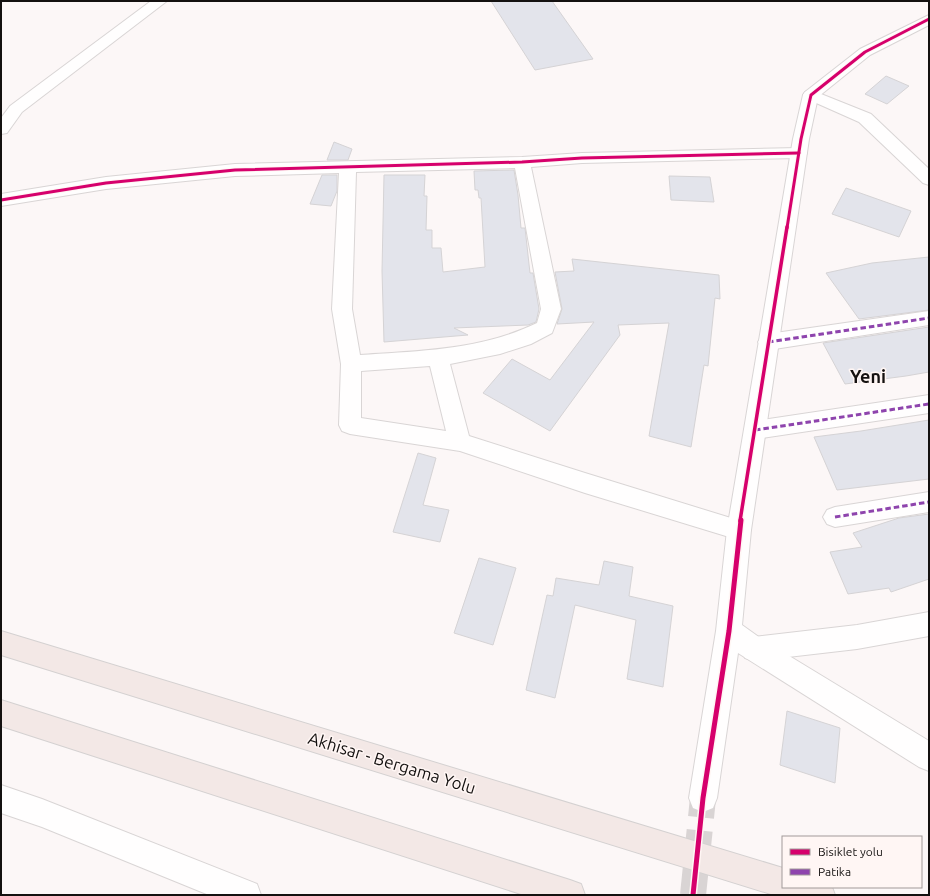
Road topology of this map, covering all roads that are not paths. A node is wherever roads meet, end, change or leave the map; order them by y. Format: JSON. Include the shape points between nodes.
{"nodes":[{"id":1,"x":160,"y":1,"type":"edge"},
{"id":2,"x":929,"y":19,"type":"edge"},
{"id":3,"x":811,"y":95,"type":"junction"},
{"id":4,"x":1,"y":129,"type":"edge"},
{"id":5,"x":799,"y":153,"type":"junction"},
{"id":6,"x":522,"y":162,"type":"junction"},
{"id":7,"x":348,"y":166,"type":"junction"},
{"id":8,"x":929,"y":179,"type":"edge"},
{"id":9,"x":1,"y":200,"type":"edge"},
{"id":10,"x":929,"y":318,"type":"edge"},
{"id":11,"x":768,"y":342,"type":"junction"},
{"id":12,"x":438,"y":357,"type":"junction"},
{"id":13,"x":351,"y":364,"type":"junction"},
{"id":14,"x":929,"y":404,"type":"edge"},
{"id":15,"x":754,"y":430,"type":"junction"},
{"id":16,"x":460,"y":442,"type":"junction"},
{"id":17,"x":929,"y":502,"type":"edge"},
{"id":18,"x":835,"y":517,"type":"dead end"},
{"id":19,"x":739,"y":530,"type":"junction"},
{"id":20,"x":929,"y":624,"type":"edge"},
{"id":21,"x":729,"y":631,"type":"junction"},
{"id":22,"x":1,"y":643,"type":"edge"},
{"id":23,"x":754,"y":649,"type":"junction"},
{"id":24,"x":1,"y":713,"type":"edge"},
{"id":25,"x":929,"y":756,"type":"edge"},
{"id":26,"x":703,"y":798,"type":"tunnel mouth"},
{"id":27,"x":1,"y":799,"type":"edge"},
{"id":28,"x":782,"y":884,"type":"edge"},
{"id":29,"x":797,"y":888,"type":"edge"},
{"id":30,"x":246,"y":895,"type":"edge"},
{"id":31,"x":570,"y":895,"type":"edge"},
{"id":32,"x":820,"y":895,"type":"edge"}],
"edges":[{"from":1,"to":4,"type":"street","via":[[16,109]]},
{"from":2,"to":3,"type":"street","via":[[865,52]]},
{"from":3,"to":5,"type":"street"},
{"from":3,"to":8,"type":"street","via":[[865,118]]},
{"from":5,"to":6,"type":"street","via":[[582,158]]},
{"from":5,"to":11,"type":"street"},
{"from":6,"to":7,"type":"street"},
{"from":6,"to":12,"type":"street","via":[[551,308],[545,328],[501,346]]},
{"from":7,"to":9,"type":"street","via":[[235,170],[106,183]]},
{"from":7,"to":13,"type":"street","via":[[342,309]]},
{"from":10,"to":11,"type":"street"},
{"from":11,"to":15,"type":"street"},
{"from":12,"to":13,"type":"street"},
{"from":12,"to":16,"type":"street"},
{"from":13,"to":16,"type":"street","via":[[350,425]]},
{"from":14,"to":15,"type":"street"},
{"from":15,"to":19,"type":"street"},
{"from":16,"to":19,"type":"street"},
{"from":17,"to":18,"type":"street"},
{"from":19,"to":21,"type":"street"},
{"from":20,"to":23,"type":"street","via":[[857,637]]},
{"from":21,"to":23,"type":"street"},
{"from":21,"to":26,"type":"street"},
{"from":22,"to":28,"type":"highway","name":"Akhisar - Bergama Yolu"},
{"from":23,"to":25,"type":"street"},
{"from":24,"to":31,"type":"highway"},
{"from":27,"to":30,"type":"street"},
{"from":29,"to":32,"type":"highway"}]}
